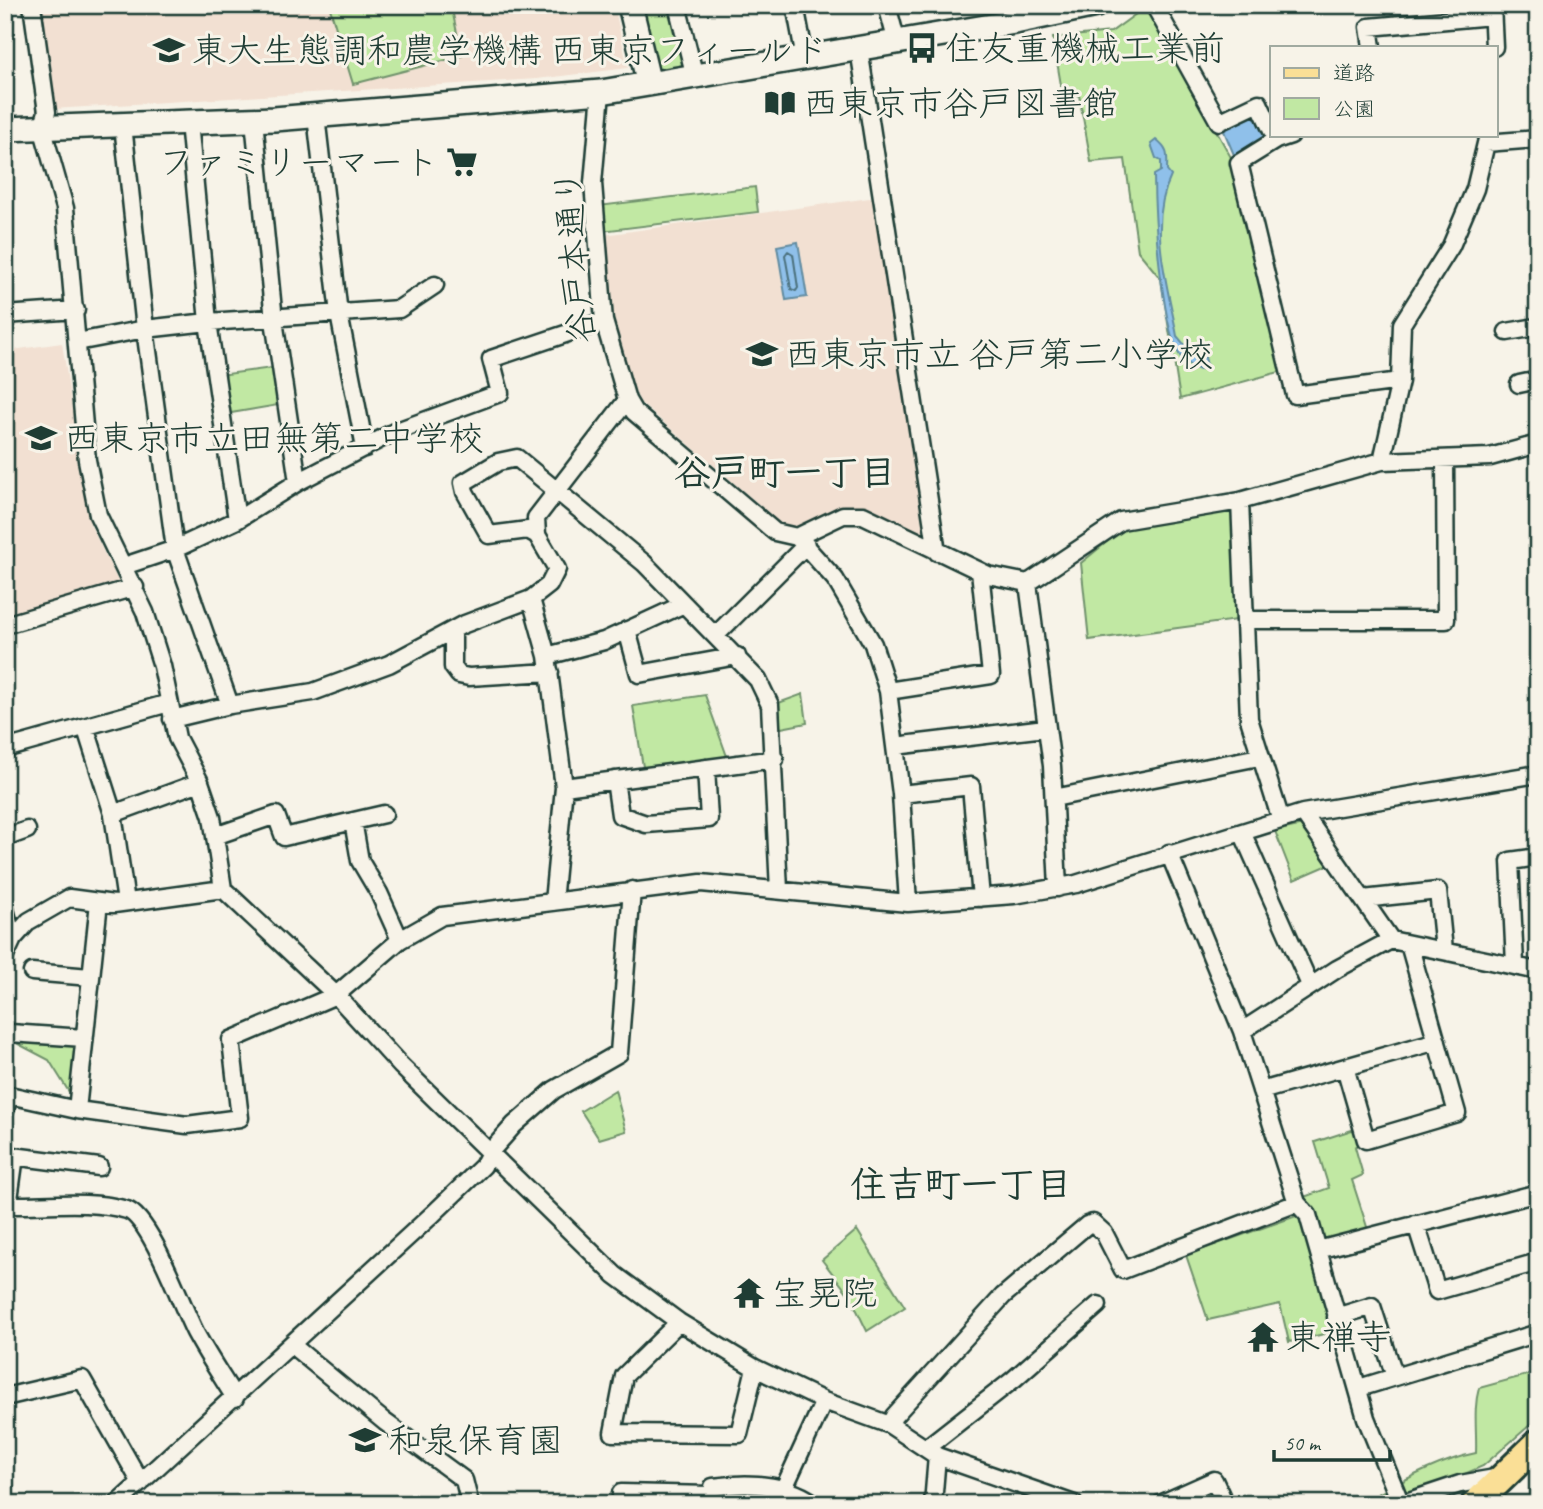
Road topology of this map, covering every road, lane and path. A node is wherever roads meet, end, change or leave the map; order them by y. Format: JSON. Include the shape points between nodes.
{"nodes":[{"id":1,"x":32,"y":5,"type":"edge"},
{"id":2,"x":630,"y":5,"type":"edge"},
{"id":3,"x":677,"y":5,"type":"edge"},
{"id":4,"x":795,"y":5,"type":"edge"},
{"id":5,"x":887,"y":5,"type":"edge"},
{"id":6,"x":1096,"y":5,"type":"edge"},
{"id":7,"x":1154,"y":5,"type":"edge"},
{"id":8,"x":1492,"y":11,"type":"edge"},
{"id":9,"x":897,"y":43,"type":"junction"},
{"id":10,"x":1372,"y":46,"type":"edge"},
{"id":11,"x":1494,"y":46,"type":"edge"},
{"id":12,"x":859,"y":49,"type":"junction"},
{"id":13,"x":805,"y":58,"type":"junction"},
{"id":14,"x":695,"y":77,"type":"junction"},
{"id":15,"x":649,"y":84,"type":"junction"},
{"id":16,"x":601,"y":92,"type":"junction"},
{"id":17,"x":316,"y":116,"type":"junction"},
{"id":18,"x":254,"y":120,"type":"junction"},
{"id":19,"x":189,"y":122,"type":"junction"},
{"id":20,"x":1270,"y":122,"type":"edge"},
{"id":21,"x":123,"y":125,"type":"junction"},
{"id":22,"x":42,"y":127,"type":"junction"},
{"id":23,"x":5,"y":129,"type":"edge"},
{"id":24,"x":1277,"y":136,"type":"edge"},
{"id":25,"x":1487,"y":139,"type":"edge"},
{"id":26,"x":1538,"y":139,"type":"edge"},
{"id":27,"x":435,"y":285,"type":"dead end"},
{"id":28,"x":76,"y":310,"type":"junction"},
{"id":29,"x":339,"y":314,"type":"junction"},
{"id":30,"x":5,"y":315,"type":"edge"},
{"id":31,"x":274,"y":320,"type":"junction"},
{"id":32,"x":604,"y":321,"type":"junction"},
{"id":33,"x":208,"y":322,"type":"junction"},
{"id":34,"x":1536,"y":327,"type":"edge"},
{"id":35,"x":145,"y":329,"type":"junction"},
{"id":36,"x":1507,"y":332,"type":"dead end"},
{"id":37,"x":77,"y":342,"type":"junction"},
{"id":38,"x":1538,"y":380,"type":"edge"},
{"id":39,"x":1400,"y":381,"type":"junction"},
{"id":40,"x":1518,"y":384,"type":"dead end"},
{"id":41,"x":627,"y":400,"type":"junction"},
{"id":42,"x":1538,"y":444,"type":"edge"},
{"id":43,"x":365,"y":448,"type":"junction"},
{"id":44,"x":1445,"y":460,"type":"junction"},
{"id":45,"x":1381,"y":461,"type":"junction"},
{"id":46,"x":298,"y":482,"type":"junction"},
{"id":47,"x":554,"y":491,"type":"junction"},
{"id":48,"x":1240,"y":501,"type":"junction"},
{"id":49,"x":237,"y":520,"type":"junction"},
{"id":50,"x":537,"y":535,"type":"junction"},
{"id":51,"x":801,"y":541,"type":"junction"},
{"id":52,"x":175,"y":549,"type":"junction"},
{"id":53,"x":937,"y":552,"type":"junction"},
{"id":54,"x":124,"y":566,"type":"junction"},
{"id":55,"x":980,"y":571,"type":"junction"},
{"id":56,"x":1028,"y":583,"type":"junction"},
{"id":57,"x":135,"y":587,"type":"junction"},
{"id":58,"x":531,"y":598,"type":"junction"},
{"id":59,"x":682,"y":605,"type":"junction"},
{"id":60,"x":1246,"y":620,"type":"junction"},
{"id":61,"x":5,"y":625,"type":"edge"},
{"id":62,"x":453,"y":630,"type":"junction"},
{"id":63,"x":627,"y":630,"type":"junction"},
{"id":64,"x":716,"y":635,"type":"junction"},
{"id":65,"x":737,"y":656,"type":"junction"},
{"id":66,"x":549,"y":664,"type":"junction"},
{"id":67,"x":888,"y":691,"type":"junction"},
{"id":68,"x":230,"y":705,"type":"junction"},
{"id":69,"x":170,"y":711,"type":"junction"},
{"id":70,"x":86,"y":729,"type":"junction"},
{"id":71,"x":1045,"y":729,"type":"junction"},
{"id":72,"x":895,"y":746,"type":"junction"},
{"id":73,"x":5,"y":750,"type":"edge"},
{"id":74,"x":1259,"y":757,"type":"junction"},
{"id":75,"x":775,"y":759,"type":"junction"},
{"id":76,"x":706,"y":768,"type":"junction"},
{"id":77,"x":1538,"y":774,"type":"edge"},
{"id":78,"x":615,"y":780,"type":"junction"},
{"id":79,"x":200,"y":782,"type":"junction"},
{"id":80,"x":564,"y":787,"type":"junction"},
{"id":81,"x":901,"y":794,"type":"junction"},
{"id":82,"x":1054,"y":798,"type":"junction"},
{"id":83,"x":1303,"y":813,"type":"junction"},
{"id":84,"x":113,"y":814,"type":"junction"},
{"id":85,"x":384,"y":814,"type":"dead end"},
{"id":86,"x":1281,"y":820,"type":"junction"},
{"id":87,"x":353,"y":821,"type":"junction"},
{"id":88,"x":27,"y":830,"type":"dead end"},
{"id":89,"x":1242,"y":832,"type":"junction"},
{"id":90,"x":215,"y":836,"type":"junction"},
{"id":91,"x":5,"y":838,"type":"edge"},
{"id":92,"x":1169,"y":853,"type":"junction"},
{"id":93,"x":1538,"y":857,"type":"edge"},
{"id":94,"x":223,"y":888,"type":"junction"},
{"id":95,"x":1058,"y":888,"type":"junction"},
{"id":96,"x":632,"y":890,"type":"junction"},
{"id":97,"x":779,"y":890,"type":"junction"},
{"id":98,"x":981,"y":898,"type":"junction"},
{"id":99,"x":1363,"y":899,"type":"junction"},
{"id":100,"x":99,"y":901,"type":"junction"},
{"id":101,"x":127,"y":902,"type":"junction"},
{"id":102,"x":553,"y":902,"type":"junction"},
{"id":103,"x":908,"y":903,"type":"junction"},
{"id":104,"x":5,"y":909,"type":"edge"},
{"id":105,"x":13,"y":939,"type":"junction"},
{"id":106,"x":400,"y":940,"type":"junction"},
{"id":107,"x":1391,"y":940,"type":"junction"},
{"id":108,"x":1409,"y":944,"type":"junction"},
{"id":109,"x":1444,"y":950,"type":"junction"},
{"id":110,"x":5,"y":956,"type":"edge"},
{"id":111,"x":1515,"y":964,"type":"junction"},
{"id":112,"x":1538,"y":971,"type":"edge"},
{"id":113,"x":32,"y":972,"type":"dead end"},
{"id":114,"x":90,"y":977,"type":"junction"},
{"id":115,"x":1310,"y":985,"type":"junction"},
{"id":116,"x":336,"y":995,"type":"junction"},
{"id":117,"x":1242,"y":1031,"type":"junction"},
{"id":118,"x":10,"y":1033,"type":"dead end"},
{"id":119,"x":84,"y":1038,"type":"junction"},
{"id":120,"x":1437,"y":1041,"type":"junction"},
{"id":121,"x":1345,"y":1067,"type":"junction"},
{"id":122,"x":1261,"y":1091,"type":"junction"},
{"id":123,"x":77,"y":1110,"type":"junction"},
{"id":124,"x":5,"y":1111,"type":"edge"},
{"id":125,"x":489,"y":1154,"type":"junction"},
{"id":126,"x":10,"y":1155,"type":"edge"},
{"id":127,"x":99,"y":1167,"type":"dead end"},
{"id":128,"x":1538,"y":1193,"type":"edge"},
{"id":129,"x":1297,"y":1203,"type":"junction"},
{"id":130,"x":1416,"y":1224,"type":"junction"},
{"id":131,"x":1318,"y":1250,"type":"junction"},
{"id":132,"x":1538,"y":1262,"type":"edge"},
{"id":133,"x":1098,"y":1304,"type":"dead end"},
{"id":134,"x":1336,"y":1317,"type":"junction"},
{"id":135,"x":679,"y":1321,"type":"junction"},
{"id":136,"x":1538,"y":1333,"type":"edge"},
{"id":137,"x":293,"y":1346,"type":"junction"},
{"id":138,"x":755,"y":1368,"type":"junction"},
{"id":139,"x":1395,"y":1377,"type":"junction"},
{"id":140,"x":1359,"y":1388,"type":"junction"},
{"id":141,"x":5,"y":1397,"type":"edge"},
{"id":142,"x":235,"y":1398,"type":"junction"},
{"id":143,"x":824,"y":1401,"type":"junction"},
{"id":144,"x":890,"y":1425,"type":"junction"},
{"id":145,"x":932,"y":1452,"type":"junction"},
{"id":146,"x":1532,"y":1455,"type":"edge"},
{"id":147,"x":1503,"y":1477,"type":"junction"},
{"id":148,"x":141,"y":1483,"type":"junction"},
{"id":149,"x":783,"y":1496,"type":"edge"},
{"id":150,"x":1051,"y":1499,"type":"edge"},
{"id":151,"x":710,"y":1500,"type":"edge"},
{"id":152,"x":117,"y":1504,"type":"edge"},
{"id":153,"x":470,"y":1504,"type":"edge"},
{"id":154,"x":621,"y":1504,"type":"edge"},
{"id":155,"x":815,"y":1504,"type":"edge"},
{"id":156,"x":933,"y":1504,"type":"edge"},
{"id":157,"x":1074,"y":1504,"type":"edge"},
{"id":158,"x":1160,"y":1504,"type":"edge"},
{"id":159,"x":1225,"y":1504,"type":"edge"},
{"id":160,"x":1401,"y":1504,"type":"edge"},
{"id":161,"x":1475,"y":1504,"type":"edge"}],
"edges":[{"from":1,"to":22,"type":"street","via":[[47,112]]},
{"from":2,"to":15,"type":"main road"},
{"from":3,"to":14,"type":"street"},
{"from":4,"to":13,"type":"street"},
{"from":5,"to":9,"type":"street"},
{"from":6,"to":9,"type":"main road"},
{"from":7,"to":20,"type":"street","via":[[1219,122],[1259,103]]},
{"from":8,"to":10,"type":"street","via":[[1369,27]]},
{"from":8,"to":11,"type":"street"},
{"from":9,"to":12,"type":"main road"},
{"from":12,"to":13,"type":"main road"},
{"from":12,"to":53,"type":"street"},
{"from":13,"to":14,"type":"main road"},
{"from":14,"to":15,"type":"main road"},
{"from":15,"to":16,"type":"main road"},
{"from":16,"to":17,"type":"main road"},
{"from":16,"to":32,"type":"street","name":"谷戸本通り","via":[[593,183]]},
{"from":17,"to":18,"type":"main road"},
{"from":17,"to":29,"type":"street"},
{"from":18,"to":19,"type":"main road"},
{"from":18,"to":31,"type":"street"},
{"from":19,"to":21,"type":"main road"},
{"from":19,"to":33,"type":"street"},
{"from":21,"to":22,"type":"main road"},
{"from":21,"to":35,"type":"street"},
{"from":22,"to":23,"type":"main road"},
{"from":22,"to":28,"type":"street","via":[[65,208]]},
{"from":24,"to":39,"type":"street","via":[[1239,163],[1295,395]]},
{"from":25,"to":26,"type":"street"},
{"from":25,"to":39,"type":"street","via":[[1475,189],[1445,258],[1402,324]]},
{"from":27,"to":29,"type":"street","via":[[399,309]]},
{"from":28,"to":30,"type":"street"},
{"from":28,"to":37,"type":"street"},
{"from":29,"to":31,"type":"street"},
{"from":29,"to":43,"type":"street"},
{"from":31,"to":33,"type":"street"},
{"from":31,"to":46,"type":"street"},
{"from":32,"to":41,"type":"street","name":"谷戸本通り"},
{"from":32,"to":43,"type":"street","via":[[491,359],[500,393],[394,432]]},
{"from":33,"to":35,"type":"street"},
{"from":33,"to":49,"type":"street"},
{"from":34,"to":36,"type":"street"},
{"from":35,"to":37,"type":"street"},
{"from":35,"to":52,"type":"street"},
{"from":37,"to":54,"type":"street","via":[[87,460],[98,515]]},
{"from":38,"to":40,"type":"street"},
{"from":39,"to":45,"type":"street"},
{"from":41,"to":47,"type":"street"},
{"from":41,"to":51,"type":"street","name":"谷戸本通り","via":[[634,412],[775,532]]},
{"from":42,"to":44,"type":"street","via":[[1490,457]]},
{"from":43,"to":46,"type":"street"},
{"from":44,"to":45,"type":"street"},
{"from":44,"to":60,"type":"street","via":[[1446,620]]},
{"from":45,"to":48,"type":"street"},
{"from":46,"to":49,"type":"street"},
{"from":47,"to":50,"type":"street","via":[[536,518]]},
{"from":47,"to":50,"type":"street","via":[[517,458],[498,461],[463,483],[489,535],[528,530]]},
{"from":47,"to":59,"type":"street","via":[[644,564]]},
{"from":48,"to":56,"type":"street","via":[[1121,521]]},
{"from":48,"to":60,"type":"street"},
{"from":49,"to":52,"type":"street"},
{"from":50,"to":58,"type":"street","via":[[557,569],[549,585]]},
{"from":51,"to":53,"type":"street","via":[[843,515],[863,515]]},
{"from":51,"to":64,"type":"street"},
{"from":51,"to":67,"type":"street","via":[[835,579],[873,645]]},
{"from":52,"to":54,"type":"street"},
{"from":52,"to":68,"type":"street"},
{"from":53,"to":55,"type":"street"},
{"from":54,"to":57,"type":"street"},
{"from":55,"to":56,"type":"street"},
{"from":55,"to":67,"type":"street","via":[[992,675]]},
{"from":56,"to":71,"type":"street"},
{"from":57,"to":61,"type":"street"},
{"from":57,"to":69,"type":"street","via":[[162,666]]},
{"from":58,"to":62,"type":"street"},
{"from":58,"to":66,"type":"street"},
{"from":59,"to":63,"type":"street"},
{"from":59,"to":64,"type":"street"},
{"from":60,"to":74,"type":"street","via":[[1250,719]]},
{"from":62,"to":66,"type":"street","via":[[453,667],[459,675]]},
{"from":62,"to":68,"type":"street","via":[[389,664],[319,691]]},
{"from":63,"to":65,"type":"street","via":[[639,674]]},
{"from":63,"to":66,"type":"street"},
{"from":64,"to":65,"type":"street"},
{"from":65,"to":75,"type":"street","via":[[758,680],[770,705]]},
{"from":66,"to":80,"type":"street"},
{"from":67,"to":72,"type":"street"},
{"from":68,"to":69,"type":"street"},
{"from":69,"to":70,"type":"street"},
{"from":69,"to":79,"type":"street","via":[[177,738]]},
{"from":70,"to":73,"type":"street"},
{"from":70,"to":84,"type":"street"},
{"from":71,"to":72,"type":"street"},
{"from":71,"to":82,"type":"street"},
{"from":72,"to":81,"type":"street"},
{"from":74,"to":82,"type":"street"},
{"from":74,"to":86,"type":"street"},
{"from":75,"to":76,"type":"street"},
{"from":75,"to":97,"type":"street"},
{"from":76,"to":78,"type":"street"},
{"from":76,"to":78,"type":"street","via":[[709,819],[646,824],[620,815]]},
{"from":77,"to":83,"type":"street"},
{"from":78,"to":80,"type":"street"},
{"from":79,"to":84,"type":"street"},
{"from":79,"to":90,"type":"street"},
{"from":80,"to":102,"type":"street"},
{"from":81,"to":98,"type":"street","via":[[971,786]]},
{"from":81,"to":103,"type":"street"},
{"from":82,"to":95,"type":"street"},
{"from":83,"to":86,"type":"street"},
{"from":83,"to":99,"type":"street"},
{"from":84,"to":101,"type":"street"},
{"from":85,"to":87,"type":"street"},
{"from":86,"to":89,"type":"street"},
{"from":87,"to":90,"type":"street","via":[[284,837],[276,815]]},
{"from":87,"to":106,"type":"street","via":[[360,861]]},
{"from":88,"to":91,"type":"street"},
{"from":89,"to":92,"type":"street"},
{"from":89,"to":115,"type":"street"},
{"from":90,"to":94,"type":"street"},
{"from":92,"to":95,"type":"street"},
{"from":92,"to":117,"type":"street"},
{"from":93,"to":111,"type":"street","via":[[1510,861]]},
{"from":94,"to":101,"type":"street"},
{"from":94,"to":116,"type":"street"},
{"from":95,"to":98,"type":"street"},
{"from":96,"to":97,"type":"street","via":[[701,883]]},
{"from":96,"to":102,"type":"street"},
{"from":96,"to":125,"type":"street","via":[[619,1053],[554,1090]]},
{"from":97,"to":103,"type":"street"},
{"from":98,"to":103,"type":"street"},
{"from":99,"to":107,"type":"street"},
{"from":99,"to":109,"type":"street","via":[[1438,891]]},
{"from":100,"to":101,"type":"street"},
{"from":100,"to":105,"type":"street","via":[[69,898],[29,921]]},
{"from":100,"to":114,"type":"street"},
{"from":102,"to":106,"type":"street","via":[[442,916]]},
{"from":104,"to":105,"type":"street"},
{"from":105,"to":110,"type":"street"},
{"from":106,"to":116,"type":"street"},
{"from":107,"to":108,"type":"street"},
{"from":107,"to":115,"type":"street"},
{"from":108,"to":109,"type":"street"},
{"from":108,"to":120,"type":"street"},
{"from":109,"to":111,"type":"street"},
{"from":111,"to":112,"type":"street"},
{"from":113,"to":114,"type":"street"},
{"from":114,"to":119,"type":"street"},
{"from":115,"to":117,"type":"street"},
{"from":116,"to":123,"type":"street","via":[[230,1040],[240,1118],[187,1125]]},
{"from":116,"to":125,"type":"street"},
{"from":117,"to":122,"type":"street"},
{"from":118,"to":119,"type":"street"},
{"from":119,"to":123,"type":"street"},
{"from":120,"to":121,"type":"street"},
{"from":120,"to":121,"type":"street","via":[[1457,1113],[1366,1140]]},
{"from":121,"to":122,"type":"street"},
{"from":122,"to":129,"type":"street"},
{"from":123,"to":124,"type":"street","via":[[9,1095]]},
{"from":125,"to":135,"type":"street","via":[[615,1275]]},
{"from":125,"to":137,"type":"street","via":[[483,1166]]},
{"from":126,"to":127,"type":"street"},
{"from":126,"to":142,"type":"street","via":[[9,1199],[15,1205],[94,1206],[128,1210],[138,1216],[196,1333]]},
{"from":128,"to":130,"type":"street"},
{"from":129,"to":131,"type":"street","via":[[1308,1215]]},
{"from":129,"to":144,"type":"street","via":[[1123,1270],[1104,1233],[1093,1223],[1087,1225],[1003,1296]]},
{"from":130,"to":131,"type":"street"},
{"from":130,"to":132,"type":"street","via":[[1437,1291]]},
{"from":131,"to":134,"type":"street"},
{"from":133,"to":145,"type":"street"},
{"from":134,"to":139,"type":"street","via":[[1372,1306]]},
{"from":134,"to":140,"type":"street"},
{"from":135,"to":138,"type":"street"},
{"from":135,"to":138,"type":"street","via":[[624,1376],[613,1433],[739,1434]]},
{"from":136,"to":139,"type":"street"},
{"from":137,"to":142,"type":"street"},
{"from":137,"to":153,"type":"street","via":[[464,1480]]},
{"from":138,"to":143,"type":"street"},
{"from":139,"to":140,"type":"street"},
{"from":140,"to":160,"type":"street","via":[[1366,1418]]},
{"from":141,"to":148,"type":"street","via":[[82,1379]]},
{"from":142,"to":148,"type":"street"},
{"from":143,"to":144,"type":"street"},
{"from":143,"to":149,"type":"street"},
{"from":144,"to":145,"type":"street"},
{"from":145,"to":150,"type":"street"},
{"from":145,"to":156,"type":"street"},
{"from":146,"to":147,"type":"main road"},
{"from":147,"to":160,"type":"street","via":[[1460,1484]]},
{"from":147,"to":161,"type":"main road"},
{"from":148,"to":152,"type":"street"},
{"from":149,"to":151,"type":"street","via":[[722,1485],[713,1487]]},
{"from":149,"to":155,"type":"street","via":[[801,1493]]},
{"from":150,"to":157,"type":"street"},
{"from":151,"to":154,"type":"street","via":[[621,1493]]},
{"from":158,"to":159,"type":"street","via":[[1214,1480]]}]}
